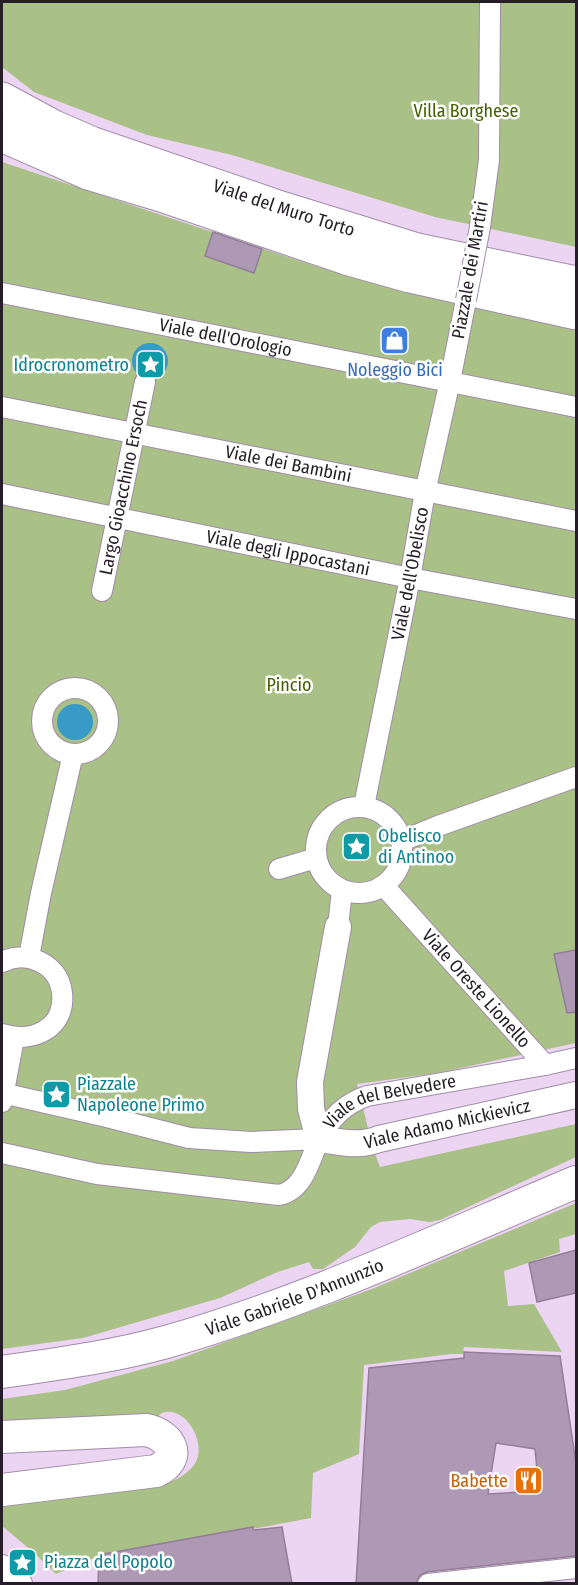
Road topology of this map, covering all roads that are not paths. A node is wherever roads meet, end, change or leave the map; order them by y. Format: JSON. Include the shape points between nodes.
{"nodes":[{"id":1,"x":490,"y":2,"type":"edge"},
{"id":2,"x":2,"y":99,"type":"edge"},
{"id":3,"x":2,"y":135,"type":"edge"},
{"id":4,"x":576,"y":283,"type":"edge"},
{"id":5,"x":2,"y":293,"type":"edge"},
{"id":6,"x":576,"y":313,"type":"edge"},
{"id":7,"x":450,"y":381,"type":"junction"},
{"id":8,"x":145,"y":382,"type":"dead end"},
{"id":9,"x":2,"y":407,"type":"edge"},
{"id":10,"x":576,"y":407,"type":"edge"},
{"id":11,"x":135,"y":434,"type":"junction"},
{"id":12,"x":425,"y":492,"type":"junction"},
{"id":13,"x":2,"y":494,"type":"edge"},
{"id":14,"x":118,"y":517,"type":"junction"},
{"id":15,"x":576,"y":521,"type":"edge"},
{"id":16,"x":410,"y":578,"type":"junction"},
{"id":17,"x":102,"y":591,"type":"dead end"},
{"id":18,"x":576,"y":609,"type":"edge"},
{"id":19,"x":73,"y":754,"type":"dead end"},
{"id":20,"x":576,"y":777,"type":"edge"},
{"id":21,"x":364,"y":806,"type":"junction"},
{"id":22,"x":402,"y":841,"type":"junction"},
{"id":23,"x":316,"y":858,"type":"junction"},
{"id":24,"x":279,"y":869,"type":"dead end"},
{"id":25,"x":384,"y":886,"type":"junction"},
{"id":26,"x":342,"y":890,"type":"junction"},
{"id":27,"x":338,"y":927,"type":"joint"},
{"id":28,"x":29,"y":957,"type":"junction"},
{"id":29,"x":2,"y":962,"type":"edge"},
{"id":30,"x":8,"y":1036,"type":"edge"},
{"id":31,"x":576,"y":1058,"type":"edge"},
{"id":32,"x":545,"y":1065,"type":"junction"},
{"id":33,"x":576,"y":1095,"type":"edge"},
{"id":34,"x":2,"y":1097,"type":"edge"},
{"id":35,"x":319,"y":1139,"type":"junction"},
{"id":36,"x":2,"y":1153,"type":"edge"},
{"id":37,"x":576,"y":1182,"type":"edge"},
{"id":38,"x":2,"y":1372,"type":"edge"},
{"id":39,"x":2,"y":1437,"type":"edge"},
{"id":40,"x":2,"y":1490,"type":"edge"},
{"id":41,"x":2,"y":1568,"type":"edge"},
{"id":42,"x":576,"y":1568,"type":"edge"},
{"id":43,"x":19,"y":1584,"type":"edge"},
{"id":44,"x":428,"y":1584,"type":"edge"}],
"edges":[{"from":1,"to":7,"type":"street","name":"Piazzale dei Martiri","bridge":true,"via":[[489,160]]},
{"from":2,"to":4,"type":"main road","name":"Viale del Muro Torto","via":[[91,143],[281,208],[417,250]]},
{"from":3,"to":6,"type":"main road","name":"Viale del Muro Torto","via":[[88,173],[346,258]]},
{"from":5,"to":7,"type":"street","name":"Viale dell'Orologio"},
{"from":7,"to":10,"type":"street","name":"Viale dell'Orologio"},
{"from":7,"to":12,"type":"street","name":"Viale dell'Obelisco"},
{"from":8,"to":11,"type":"street","name":"Largo Gioacchino Ersoch"},
{"from":9,"to":11,"type":"street","name":"Viale dei Bambini"},
{"from":11,"to":12,"type":"street","name":"Viale dei Bambini"},
{"from":11,"to":14,"type":"street","name":"Largo Gioacchino Ersoch"},
{"from":12,"to":15,"type":"street","name":"Viale dei Bambini"},
{"from":12,"to":16,"type":"street","name":"Viale dell'Obelisco"},
{"from":13,"to":14,"type":"street","name":"Viale degli Ippocastani"},
{"from":14,"to":16,"type":"street","name":"Viale degli Ippocastani"},
{"from":14,"to":17,"type":"street","name":"Largo Gioacchino Ersoch"},
{"from":16,"to":18,"type":"street","name":"Viale degli Ippocastani"},
{"from":16,"to":21,"type":"street","name":"Viale dell'Obelisco"},
{"from":19,"to":28,"type":"street"},
{"from":20,"to":22,"type":"street"},
{"from":21,"to":22,"type":"street","via":[[382,812],[395,824]]},
{"from":21,"to":23,"type":"street","via":[[348,807],[333,814],[322,826]]},
{"from":22,"to":25,"type":"street","via":[[402,858],[396,874]]},
{"from":23,"to":24,"type":"street"},
{"from":23,"to":26,"type":"street","via":[[321,871]]},
{"from":25,"to":26,"type":"street","via":[[370,892]]},
{"from":25,"to":32,"type":"street","name":"Viale Oreste Lionello"},
{"from":26,"to":27,"type":"street"},
{"from":27,"to":35,"type":"street","via":[[310,1082],[311,1109]]},
{"from":28,"to":29,"type":"street"},
{"from":28,"to":30,"type":"street","via":[[41,961],[55,974],[62,1005],[50,1027],[39,1035]]},
{"from":30,"to":34,"type":"street"},
{"from":31,"to":32,"type":"street","name":"Viale del Belvedere"},
{"from":32,"to":35,"type":"street","name":"Viale del Belvedere","via":[[367,1096],[338,1112]]},
{"from":33,"to":35,"type":"street","name":"Viale Adamo Mickievicz","via":[[370,1142]]},
{"from":34,"to":35,"type":"street","name":"Viale del Belvedere","via":[[189,1138],[251,1142]]},
{"from":35,"to":36,"type":"street","via":[[301,1182],[279,1195],[97,1174]]},
{"from":37,"to":38,"type":"street","name":"Viale Gabriele D'Annunzio","via":[[319,1289],[216,1326],[127,1352]]},
{"from":39,"to":40,"type":"street","via":[[146,1430],[165,1439],[172,1454],[166,1465],[156,1471]]},
{"from":41,"to":43,"type":"street"},
{"from":42,"to":44,"type":"street"}]}
